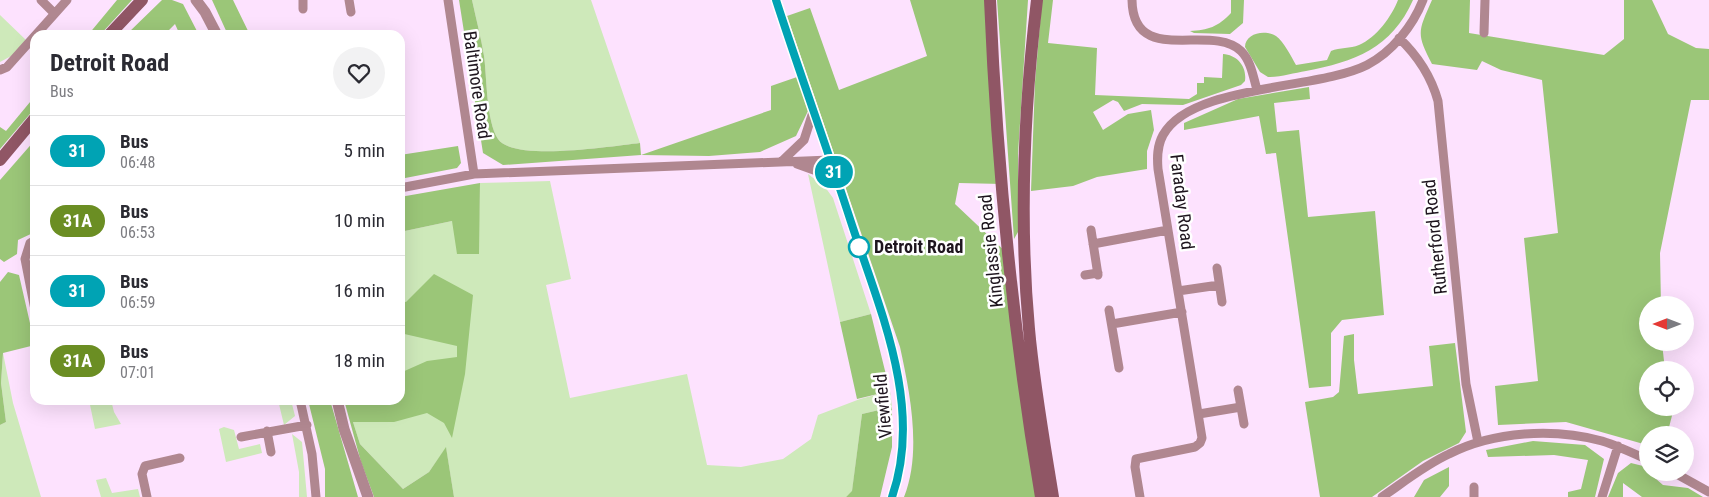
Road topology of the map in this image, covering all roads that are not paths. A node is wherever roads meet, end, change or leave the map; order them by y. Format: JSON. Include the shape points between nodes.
{"nodes":[{"id":1,"x":41,"y":0,"type":"edge"},
{"id":2,"x":66,"y":0,"type":"edge"},
{"id":3,"x":142,"y":0,"type":"edge"},
{"id":4,"x":196,"y":0,"type":"edge"},
{"id":5,"x":202,"y":0,"type":"edge"},
{"id":6,"x":349,"y":0,"type":"edge"},
{"id":7,"x":448,"y":0,"type":"edge"},
{"id":8,"x":776,"y":0,"type":"edge"},
{"id":9,"x":990,"y":0,"type":"edge"},
{"id":10,"x":1037,"y":0,"type":"edge"},
{"id":11,"x":1132,"y":0,"type":"edge"},
{"id":12,"x":1423,"y":0,"type":"edge"},
{"id":13,"x":1485,"y":0,"type":"edge"},
{"id":14,"x":205,"y":12,"type":"junction"},
{"id":15,"x":351,"y":12,"type":"dead end"},
{"id":16,"x":54,"y":13,"type":"junction"},
{"id":17,"x":39,"y":30,"type":"edge"},
{"id":18,"x":114,"y":30,"type":"edge"},
{"id":19,"x":214,"y":30,"type":"edge"},
{"id":20,"x":1484,"y":33,"type":"dead end"},
{"id":21,"x":1399,"y":38,"type":"junction"},
{"id":22,"x":30,"y":41,"type":"edge"},
{"id":23,"x":0,"y":70,"type":"edge"},
{"id":24,"x":1257,"y":90,"type":"junction"},
{"id":25,"x":813,"y":108,"type":"junction"},
{"id":26,"x":30,"y":124,"type":"edge"},
{"id":27,"x":0,"y":160,"type":"edge"},
{"id":28,"x":830,"y":160,"type":"junction"},
{"id":29,"x":785,"y":162,"type":"junction"},
{"id":30,"x":474,"y":174,"type":"junction"},
{"id":31,"x":405,"y":187,"type":"edge"},
{"id":32,"x":840,"y":188,"type":"junction"},
{"id":33,"x":1091,"y":230,"type":"dead end"},
{"id":34,"x":1168,"y":230,"type":"junction"},
{"id":35,"x":30,"y":243,"type":"edge"},
{"id":36,"x":1093,"y":244,"type":"junction"},
{"id":37,"x":1216,"y":268,"type":"dead end"},
{"id":38,"x":1085,"y":275,"type":"dead end"},
{"id":39,"x":30,"y":284,"type":"edge"},
{"id":40,"x":1219,"y":285,"type":"junction"},
{"id":41,"x":1178,"y":292,"type":"junction"},
{"id":42,"x":1222,"y":302,"type":"dead end"},
{"id":43,"x":1110,"y":310,"type":"dead end"},
{"id":44,"x":1182,"y":312,"type":"junction"},
{"id":45,"x":1112,"y":324,"type":"junction"},
{"id":46,"x":1119,"y":368,"type":"dead end"},
{"id":47,"x":1238,"y":390,"type":"dead end"},
{"id":48,"x":301,"y":405,"type":"edge"},
{"id":49,"x":338,"y":405,"type":"edge"},
{"id":50,"x":1241,"y":407,"type":"junction"},
{"id":51,"x":1198,"y":414,"type":"junction"},
{"id":52,"x":1244,"y":424,"type":"dead end"},
{"id":53,"x":307,"y":425,"type":"junction"},
{"id":54,"x":267,"y":431,"type":"junction"},
{"id":55,"x":241,"y":437,"type":"dead end"},
{"id":56,"x":1478,"y":442,"type":"junction"},
{"id":57,"x":1618,"y":446,"type":"junction"},
{"id":58,"x":271,"y":452,"type":"dead end"},
{"id":59,"x":1639,"y":456,"type":"edge"},
{"id":60,"x":180,"y":458,"type":"dead end"},
{"id":61,"x":1689,"y":481,"type":"edge"},
{"id":62,"x":1474,"y":487,"type":"dead end"},
{"id":63,"x":1709,"y":492,"type":"edge"},
{"id":64,"x":146,"y":497,"type":"edge"},
{"id":65,"x":316,"y":497,"type":"edge"},
{"id":66,"x":368,"y":497,"type":"edge"},
{"id":67,"x":892,"y":497,"type":"edge"},
{"id":68,"x":1040,"y":497,"type":"edge"},
{"id":69,"x":1054,"y":497,"type":"edge"},
{"id":70,"x":1140,"y":497,"type":"edge"},
{"id":71,"x":1382,"y":497,"type":"edge"},
{"id":72,"x":1474,"y":497,"type":"edge"},
{"id":73,"x":1602,"y":497,"type":"edge"}],
"edges":[{"from":1,"to":16,"type":"street"},
{"from":2,"to":16,"type":"street"},
{"from":3,"to":18,"type":"main road"},
{"from":4,"to":14,"type":"street"},
{"from":5,"to":14,"type":"street"},
{"from":6,"to":15,"type":"street"},
{"from":7,"to":30,"type":"street","name":"Baltimore Road"},
{"from":8,"to":25,"type":"street","name":"Viewfield"},
{"from":9,"to":68,"type":"main road","name":"Kinglassie Road","via":[[1006,234],[1021,372]]},
{"from":10,"to":69,"type":"main road","name":"Kinglassie Road","via":[[1028,107],[1024,237],[1035,388]]},
{"from":11,"to":24,"type":"street","via":[[1137,21],[1152,36],[1220,42],[1238,48],[1250,65]]},
{"from":12,"to":21,"type":"street","name":"Faraday Road"},
{"from":13,"to":20,"type":"street"},
{"from":14,"to":19,"type":"street"},
{"from":16,"to":17,"type":"street"},
{"from":21,"to":24,"type":"street","name":"Faraday Road","via":[[1378,58],[1357,70]]},
{"from":21,"to":56,"type":"street","name":"Rutherford Road","via":[[1420,60],[1438,101],[1466,384]]},
{"from":22,"to":23,"type":"street","via":[[7,67]]},
{"from":24,"to":34,"type":"street","name":"Faraday Road","via":[[1191,111],[1163,134],[1157,162]]},
{"from":25,"to":28,"type":"street","name":"Viewfield"},
{"from":25,"to":29,"type":"street","via":[[804,140]]},
{"from":26,"to":27,"type":"main road"},
{"from":28,"to":29,"type":"street"},
{"from":28,"to":32,"type":"street","name":"Viewfield"},
{"from":29,"to":30,"type":"street"},
{"from":29,"to":32,"type":"street","via":[[822,173]]},
{"from":30,"to":31,"type":"street"},
{"from":32,"to":67,"type":"street","name":"Viewfield","via":[[897,374],[902,447]]},
{"from":33,"to":36,"type":"street"},
{"from":34,"to":36,"type":"street"},
{"from":34,"to":41,"type":"street","name":"Faraday Road"},
{"from":35,"to":39,"type":"street","via":[[25,259]]},
{"from":36,"to":38,"type":"street","via":[[1098,274]]},
{"from":37,"to":40,"type":"street"},
{"from":40,"to":41,"type":"street"},
{"from":40,"to":42,"type":"street"},
{"from":41,"to":44,"type":"street","name":"Faraday Road"},
{"from":43,"to":45,"type":"street"},
{"from":44,"to":45,"type":"street"},
{"from":44,"to":51,"type":"street","name":"Faraday Road"},
{"from":45,"to":46,"type":"street"},
{"from":47,"to":50,"type":"street"},
{"from":48,"to":53,"type":"street"},
{"from":49,"to":66,"type":"street"},
{"from":50,"to":51,"type":"street"},
{"from":50,"to":52,"type":"street"},
{"from":51,"to":70,"type":"street","name":"Faraday Road","via":[[1202,438],[1198,445],[1136,459]]},
{"from":53,"to":54,"type":"street"},
{"from":53,"to":65,"type":"street"},
{"from":54,"to":55,"type":"street"},
{"from":54,"to":58,"type":"street"},
{"from":56,"to":57,"type":"street","via":[[1516,435],[1559,435],[1584,437]]},
{"from":56,"to":71,"type":"street","via":[[1438,460]]},
{"from":57,"to":59,"type":"street"},
{"from":57,"to":73,"type":"street"},
{"from":60,"to":64,"type":"street","via":[[145,466],[142,474]]},
{"from":61,"to":63,"type":"street"},
{"from":62,"to":72,"type":"street"}]}
